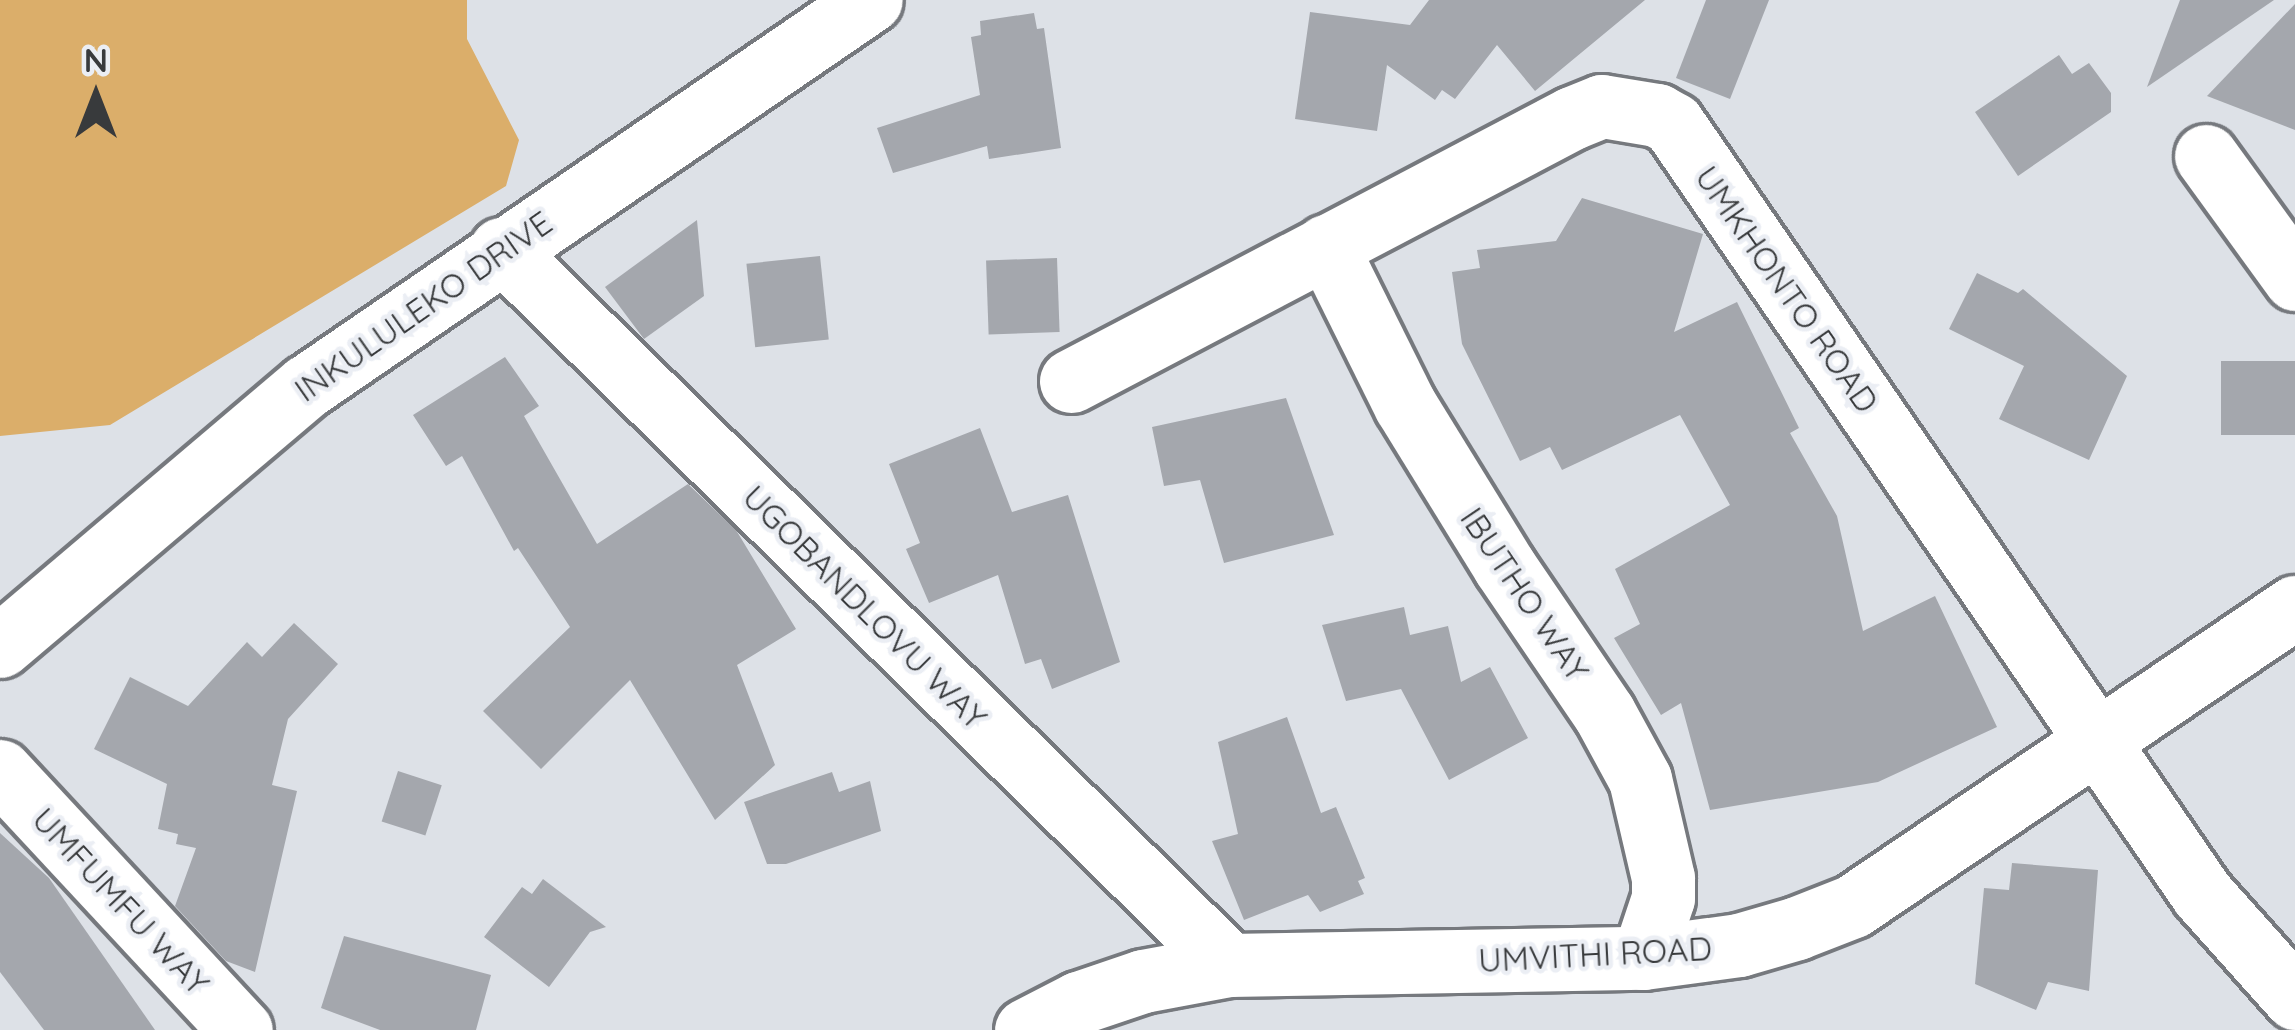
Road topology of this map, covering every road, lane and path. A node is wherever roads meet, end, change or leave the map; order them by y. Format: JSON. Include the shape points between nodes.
{"nodes":[{"id":1,"x":871,"y":0,"type":"edge"},
{"id":2,"x":2206,"y":156,"type":"dead end"},
{"id":3,"x":1326,"y":245,"type":"junction"},
{"id":4,"x":501,"y":249,"type":"junction"},
{"id":5,"x":2295,"y":279,"type":"edge"},
{"id":6,"x":1070,"y":381,"type":"dead end"},
{"id":7,"x":2295,"y":607,"type":"edge"},
{"id":8,"x":0,"y":646,"type":"edge"},
{"id":9,"x":2100,"y":743,"type":"junction"},
{"id":10,"x":0,"y":771,"type":"edge"},
{"id":11,"x":1643,"y":958,"type":"junction"},
{"id":12,"x":1229,"y":965,"type":"junction"},
{"id":13,"x":2295,"y":998,"type":"edge"},
{"id":14,"x":242,"y":1030,"type":"edge"},
{"id":15,"x":1026,"y":1030,"type":"edge"}],
"edges":[{"from":1,"to":4,"type":"street","name":"INKULULEKO DRIVE"},
{"from":2,"to":5,"type":"street"},
{"from":3,"to":6,"type":"street","name":"UMKHONTO ROAD"},
{"from":3,"to":9,"type":"street","name":"UMKHONTO ROAD","via":[[1603,106],[1640,109],[1673,124]]},
{"from":3,"to":11,"type":"street","name":"IBUTHO WAY","via":[[1405,405],[1640,779],[1664,878]]},
{"from":4,"to":8,"type":"street","name":"INKULULEKO DRIVE","via":[[308,386]]},
{"from":4,"to":12,"type":"street","name":"UGOBANDLOVU WAY"},
{"from":7,"to":9,"type":"street","name":"UMVITHI ROAD"},
{"from":9,"to":11,"type":"street","name":"UMVITHI ROAD","via":[[1853,906],[1739,944]]},
{"from":9,"to":13,"type":"street","name":"UMKHONTO ROAD","via":[[2202,894]]},
{"from":10,"to":14,"type":"street","name":"UMFUMFU WAY"},
{"from":11,"to":12,"type":"street","name":"UMVITHI ROAD"},
{"from":12,"to":15,"type":"street","name":"UMVITHI ROAD","via":[[1143,981]]}]}
